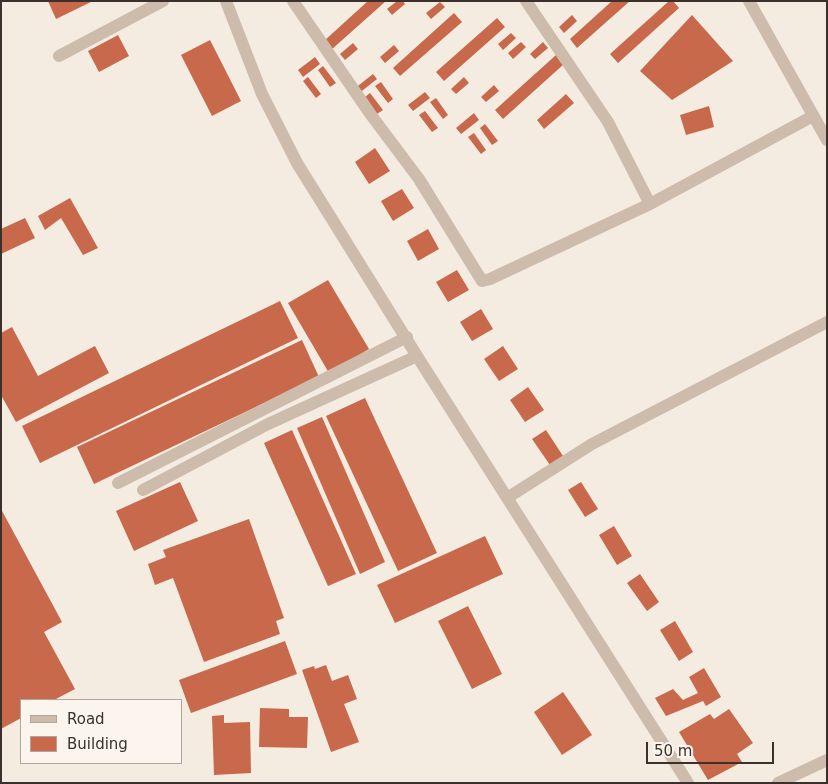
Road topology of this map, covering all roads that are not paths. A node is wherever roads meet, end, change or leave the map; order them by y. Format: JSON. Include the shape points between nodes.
{"nodes":[{"id":1,"x":163,"y":1,"type":"edge"},
{"id":2,"x":226,"y":1,"type":"edge"},
{"id":3,"x":293,"y":1,"type":"edge"},
{"id":4,"x":526,"y":1,"type":"edge"},
{"id":5,"x":749,"y":1,"type":"edge"},
{"id":6,"x":59,"y":56,"type":"dead end"},
{"id":7,"x":813,"y":116,"type":"junction"},
{"id":8,"x":827,"y":140,"type":"edge"},
{"id":9,"x":650,"y":204,"type":"junction"},
{"id":10,"x":827,"y":322,"type":"edge"},
{"id":11,"x":407,"y":337,"type":"junction"},
{"id":12,"x":417,"y":356,"type":"junction"},
{"id":13,"x":118,"y":483,"type":"dead end"},
{"id":14,"x":143,"y":490,"type":"dead end"},
{"id":15,"x":507,"y":498,"type":"junction"},
{"id":16,"x":827,"y":760,"type":"edge"},
{"id":17,"x":688,"y":783,"type":"edge"},
{"id":18,"x":778,"y":783,"type":"edge"}],
"edges":[{"from":1,"to":6,"type":"street"},
{"from":2,"to":11,"type":"street","via":[[262,94],[297,163]]},
{"from":3,"to":9,"type":"street","via":[[370,115],[419,179],[482,281]]},
{"from":4,"to":9,"type":"street","via":[[608,122]]},
{"from":5,"to":7,"type":"street"},
{"from":7,"to":8,"type":"street"},
{"from":7,"to":9,"type":"street"},
{"from":10,"to":15,"type":"street","via":[[592,444]]},
{"from":11,"to":12,"type":"street"},
{"from":11,"to":13,"type":"street"},
{"from":12,"to":14,"type":"street","via":[[268,424]]},
{"from":12,"to":15,"type":"street"},
{"from":15,"to":17,"type":"street"},
{"from":16,"to":18,"type":"street"}]}
